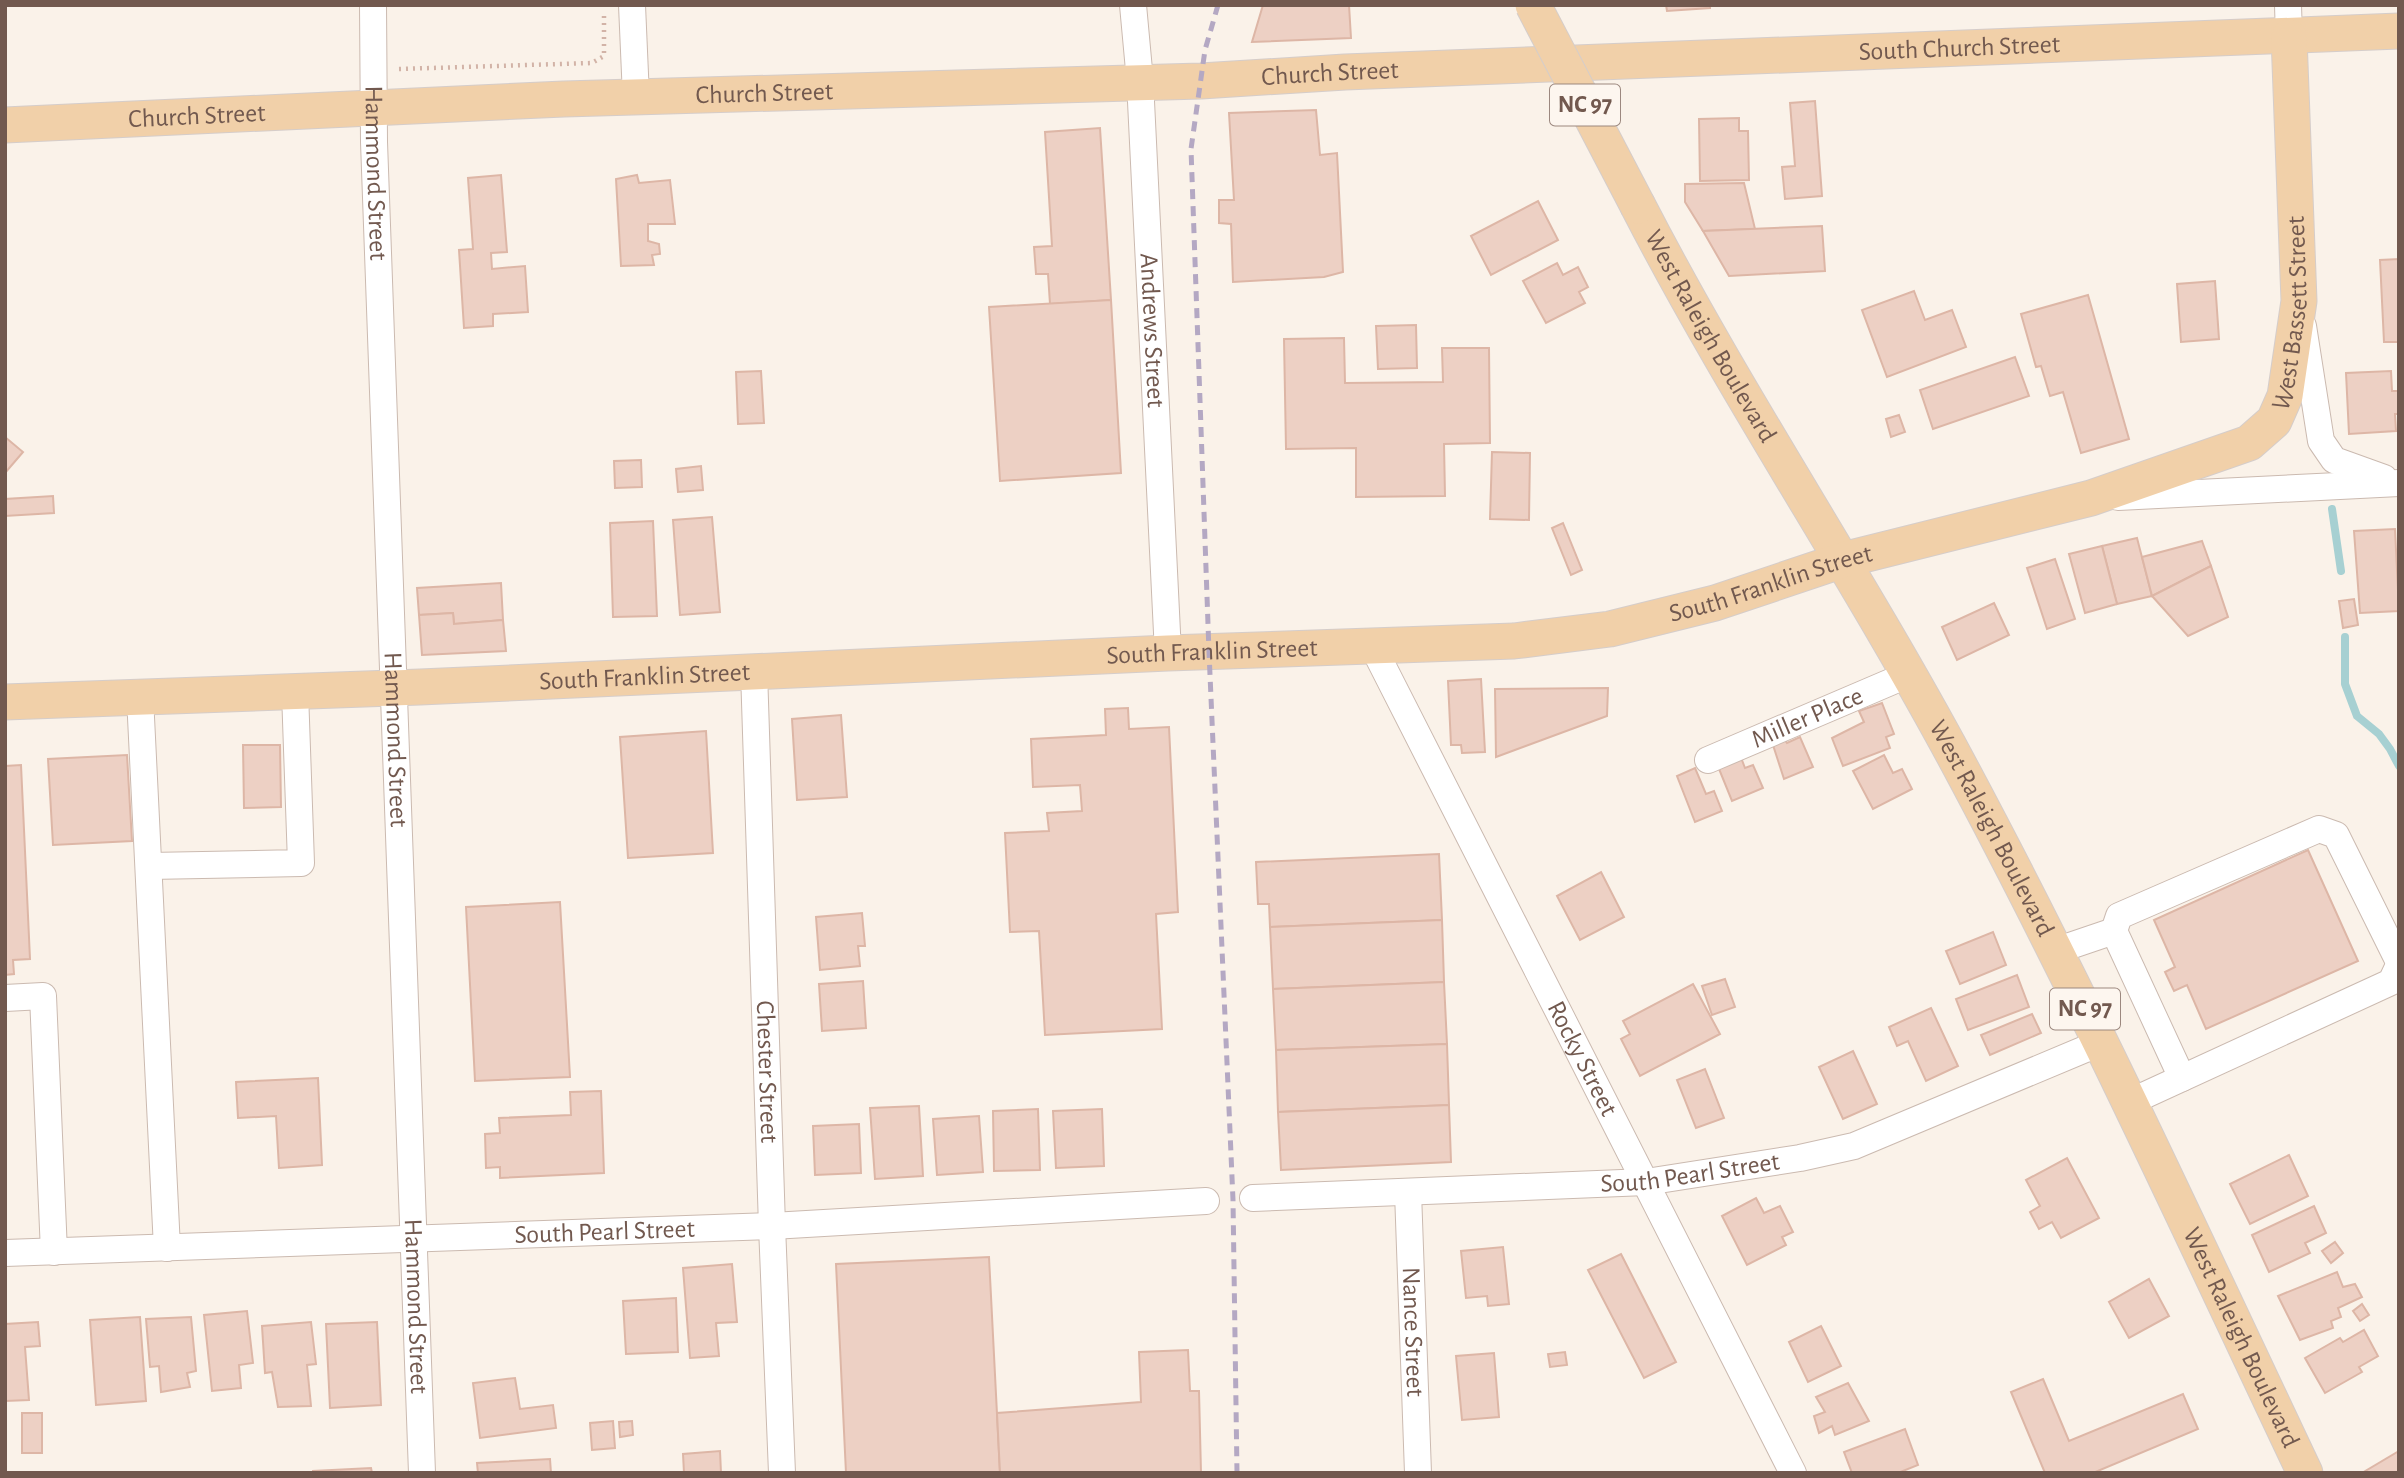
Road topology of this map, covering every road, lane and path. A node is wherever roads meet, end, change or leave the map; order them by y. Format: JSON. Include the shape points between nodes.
{"nodes":[{"id":1,"x":373,"y":5,"type":"edge"},
{"id":2,"x":604,"y":5,"type":"edge"},
{"id":3,"x":632,"y":5,"type":"edge"},
{"id":4,"x":1133,"y":5,"type":"edge"},
{"id":5,"x":1532,"y":5,"type":"edge"},
{"id":6,"x":2288,"y":21,"type":"edge"},
{"id":7,"x":2399,"y":32,"type":"edge"},
{"id":8,"x":1522,"y":66,"type":"joint"},
{"id":9,"x":398,"y":69,"type":"dead end"},
{"id":10,"x":1140,"y":81,"type":"junction"},
{"id":11,"x":636,"y":97,"type":"junction"},
{"id":12,"x":373,"y":110,"type":"junction"},
{"id":13,"x":5,"y":125,"type":"edge"},
{"id":14,"x":2299,"y":302,"type":"junction"},
{"id":15,"x":2399,"y":483,"type":"edge"},
{"id":16,"x":2091,"y":498,"type":"junction"},
{"id":17,"x":1843,"y":560,"type":"junction"},
{"id":18,"x":1373,"y":645,"type":"junction"},
{"id":19,"x":1168,"y":653,"type":"junction"},
{"id":20,"x":754,"y":671,"type":"junction"},
{"id":21,"x":1907,"y":675,"type":"junction"},
{"id":22,"x":393,"y":688,"type":"junction"},
{"id":23,"x":295,"y":691,"type":"junction"},
{"id":24,"x":140,"y":697,"type":"junction"},
{"id":25,"x":5,"y":702,"type":"edge"},
{"id":26,"x":1708,"y":760,"type":"dead end"},
{"id":27,"x":149,"y":866,"type":"junction"},
{"id":28,"x":2114,"y":930,"type":"junction"},
{"id":29,"x":2054,"y":951,"type":"junction"},
{"id":30,"x":2399,"y":963,"type":"edge"},
{"id":31,"x":5,"y":998,"type":"edge"},
{"id":32,"x":2102,"y":1042,"type":"junction"},
{"id":33,"x":2182,"y":1078,"type":"junction"},
{"id":34,"x":2130,"y":1102,"type":"junction"},
{"id":35,"x":1646,"y":1182,"type":"junction"},
{"id":36,"x":1408,"y":1192,"type":"junction"},
{"id":37,"x":1253,"y":1198,"type":"dead end"},
{"id":38,"x":1206,"y":1201,"type":"dead end"},
{"id":39,"x":772,"y":1226,"type":"junction"},
{"id":40,"x":413,"y":1240,"type":"junction"},
{"id":41,"x":167,"y":1248,"type":"junction"},
{"id":42,"x":54,"y":1252,"type":"junction"},
{"id":43,"x":5,"y":1253,"type":"edge"},
{"id":44,"x":422,"y":1473,"type":"edge"},
{"id":45,"x":782,"y":1473,"type":"edge"},
{"id":46,"x":1418,"y":1473,"type":"edge"},
{"id":47,"x":1793,"y":1473,"type":"edge"},
{"id":48,"x":2305,"y":1473,"type":"edge"}],
"edges":[{"from":1,"to":12,"type":"street","name":"Hammond Street"},
{"from":2,"to":9,"type":"path","via":[[604,57],[592,63]]},
{"from":3,"to":11,"type":"street"},
{"from":4,"to":10,"type":"street","name":"Andrews Street"},
{"from":5,"to":17,"type":"main road","name":"West Raleigh Boulevard","number":"NC 97","bridge":true,"via":[[1738,387]]},
{"from":6,"to":7,"type":"main road","name":"South Church Street"},
{"from":6,"to":8,"type":"main road","name":"South Church Street"},
{"from":6,"to":14,"type":"main road","name":"West Bassett Street"},
{"from":8,"to":10,"type":"main road","name":"Church Street"},
{"from":10,"to":11,"type":"main road","name":"Church Street"},
{"from":10,"to":19,"type":"street","name":"Andrews Street"},
{"from":11,"to":12,"type":"main road","name":"Church Street"},
{"from":12,"to":13,"type":"main road","name":"Church Street"},
{"from":12,"to":22,"type":"street","name":"Hammond Street"},
{"from":14,"to":15,"type":"street","name":"South Franklin Street","via":[[2320,441],[2334,460]]},
{"from":14,"to":16,"type":"main road","name":"West Bassett Street","via":[[2285,396],[2274,421],[2249,443]]},
{"from":15,"to":16,"type":"street","name":"South Franklin Street"},
{"from":16,"to":17,"type":"main road","name":"South Franklin Street"},
{"from":17,"to":18,"type":"main road","name":"South Franklin Street","via":[[1715,603],[1610,629],[1514,641]]},
{"from":17,"to":21,"type":"main road","name":"West Raleigh Boulevard","number":"NC 97"},
{"from":18,"to":19,"type":"main road","name":"South Franklin Street"},
{"from":18,"to":35,"type":"street","name":"Rocky Street"},
{"from":19,"to":20,"type":"main road","name":"South Franklin Street"},
{"from":20,"to":22,"type":"main road","name":"South Franklin Street"},
{"from":20,"to":39,"type":"street","name":"Chester Street"},
{"from":21,"to":26,"type":"street","name":"Miller Place"},
{"from":21,"to":29,"type":"main road","name":"West Raleigh Boulevard","number":"NC 97"},
{"from":22,"to":23,"type":"main road","name":"South Franklin Street"},
{"from":22,"to":40,"type":"street","name":"Hammond Street"},
{"from":23,"to":24,"type":"main road","name":"South Franklin Street"},
{"from":23,"to":27,"type":"street","via":[[301,863]]},
{"from":24,"to":25,"type":"main road","name":"South Franklin Street"},
{"from":24,"to":27,"type":"street"},
{"from":27,"to":41,"type":"street"},
{"from":28,"to":29,"type":"street"},
{"from":28,"to":30,"type":"street","via":[[2119,916],[2319,829],[2336,835]]},
{"from":28,"to":33,"type":"street"},
{"from":29,"to":32,"type":"main road","name":"West Raleigh Boulevard","number":"NC 97"},
{"from":30,"to":33,"type":"street","via":[[2391,982]]},
{"from":31,"to":42,"type":"street","via":[[43,996]]},
{"from":32,"to":34,"type":"main road","name":"West Raleigh Boulevard","number":"NC 97"},
{"from":32,"to":35,"type":"street","name":"South Pearl Street","via":[[1854,1146]]},
{"from":33,"to":34,"type":"street"},
{"from":34,"to":48,"type":"main road","name":"West Raleigh Boulevard","number":"NC 97"},
{"from":35,"to":36,"type":"street","name":"South Pearl Street"},
{"from":35,"to":47,"type":"street","name":"Rocky Street"},
{"from":36,"to":37,"type":"street","name":"South Pearl Street"},
{"from":36,"to":46,"type":"street","name":"Nance Street"},
{"from":38,"to":39,"type":"street","name":"South Pearl Street"},
{"from":39,"to":40,"type":"street","name":"South Pearl Street"},
{"from":39,"to":45,"type":"street","name":"Chester Street"},
{"from":40,"to":41,"type":"street","name":"South Pearl Street"},
{"from":40,"to":44,"type":"street","name":"Hammond Street"},
{"from":41,"to":42,"type":"street","name":"South Pearl Street"},
{"from":42,"to":43,"type":"street","name":"South Pearl Street"}]}
